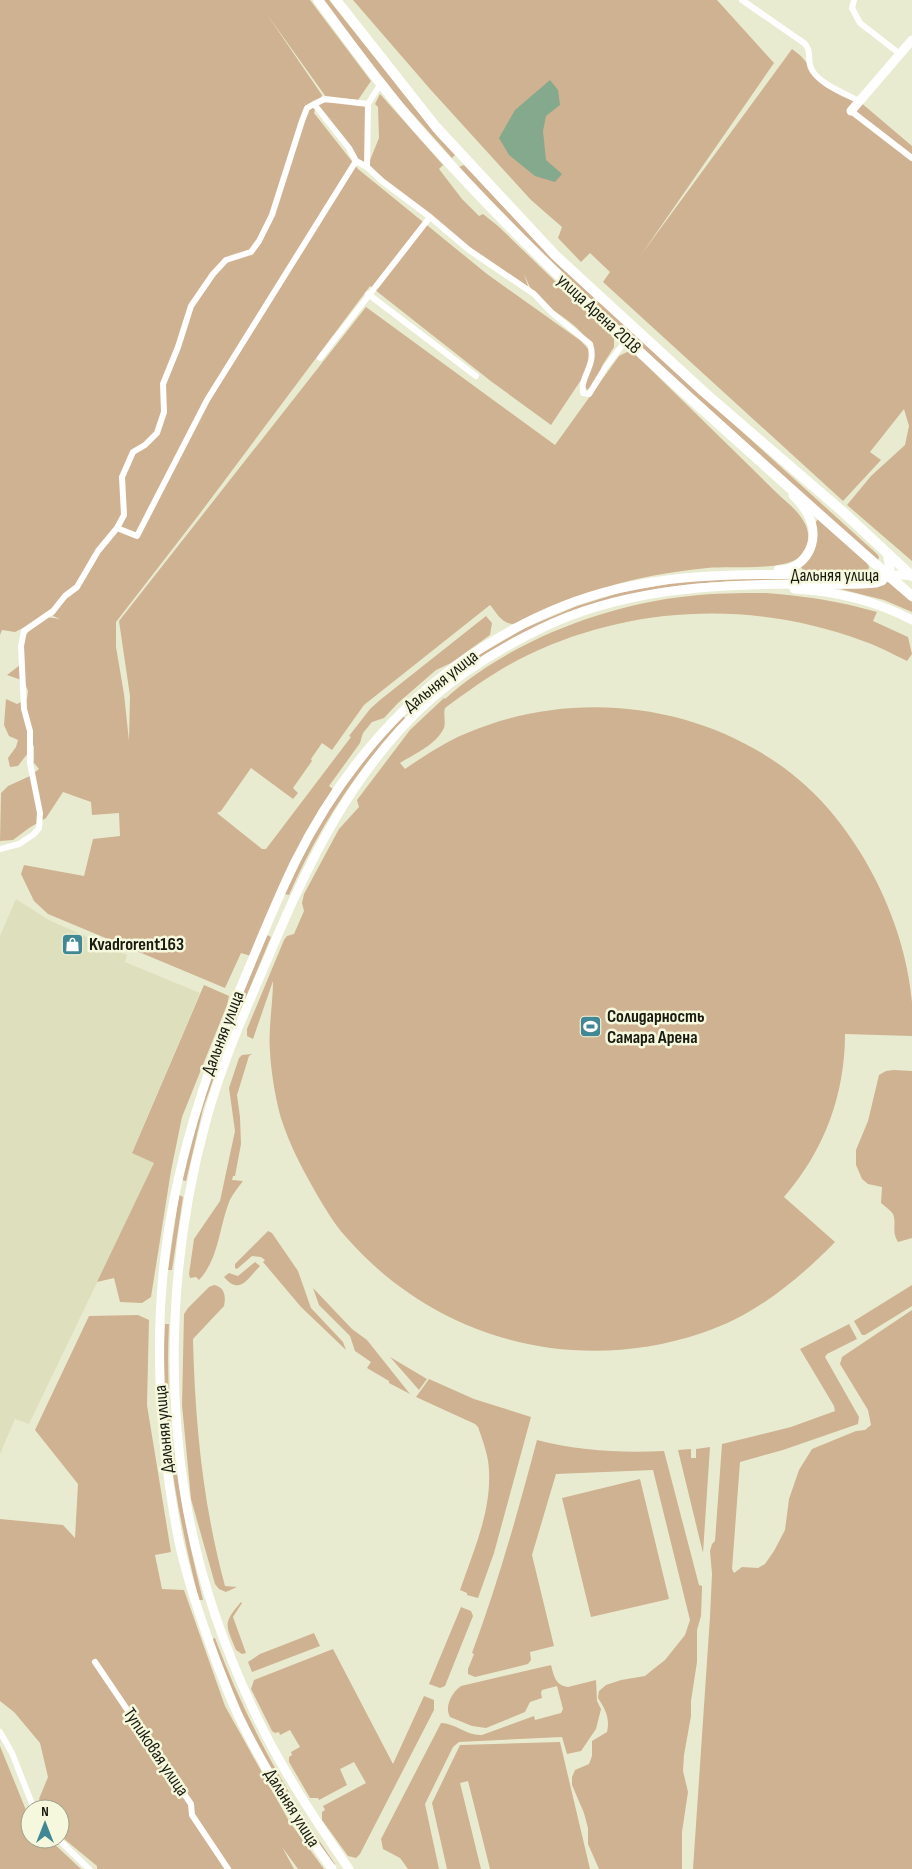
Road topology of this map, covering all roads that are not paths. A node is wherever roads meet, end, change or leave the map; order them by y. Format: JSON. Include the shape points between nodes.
{"nodes":[{"id":1,"x":318,"y":0,"type":"edge"},
{"id":2,"x":336,"y":0,"type":"edge"},
{"id":3,"x":742,"y":0,"type":"edge"},
{"id":4,"x":854,"y":0,"type":"edge"},
{"id":5,"x":912,"y":40,"type":"edge"},
{"id":6,"x":900,"y":54,"type":"junction"},
{"id":7,"x":381,"y":83,"type":"junction"},
{"id":8,"x":859,"y":102,"type":"junction"},
{"id":9,"x":314,"y":104,"type":"junction"},
{"id":10,"x":368,"y":104,"type":"junction"},
{"id":11,"x":851,"y":111,"type":"joint"},
{"id":12,"x":912,"y":158,"type":"edge"},
{"id":13,"x":356,"y":161,"type":"junction"},
{"id":14,"x":368,"y":167,"type":"junction"},
{"id":15,"x":430,"y":217,"type":"junction"},
{"id":16,"x":368,"y":294,"type":"junction"},
{"id":17,"x":626,"y":340,"type":"junction"},
{"id":18,"x":320,"y":358,"type":"dead end"},
{"id":19,"x":476,"y":376,"type":"dead end"},
{"id":20,"x":782,"y":482,"type":"junction"},
{"id":21,"x":117,"y":528,"type":"junction"},
{"id":22,"x":887,"y":553,"type":"junction"},
{"id":23,"x":888,"y":575,"type":"junction"},
{"id":24,"x":696,"y":576,"type":"junction"},
{"id":25,"x":912,"y":576,"type":"edge"},
{"id":26,"x":739,"y":585,"type":"junction"},
{"id":27,"x":912,"y":596,"type":"edge"},
{"id":28,"x":912,"y":620,"type":"edge"},
{"id":29,"x":407,"y":707,"type":"junction"},
{"id":30,"x":415,"y":715,"type":"junction"},
{"id":31,"x":0,"y":848,"type":"edge"},
{"id":32,"x":274,"y":910,"type":"junction"},
{"id":33,"x":286,"y":916,"type":"junction"},
{"id":34,"x":221,"y":1037,"type":"junction"},
{"id":35,"x":233,"y":1042,"type":"junction"},
{"id":36,"x":177,"y":1187,"type":"junction"},
{"id":37,"x":190,"y":1190,"type":"junction"},
{"id":38,"x":161,"y":1294,"type":"junction"},
{"id":39,"x":177,"y":1295,"type":"junction"},
{"id":40,"x":213,"y":1608,"type":"junction"},
{"id":41,"x":199,"y":1612,"type":"junction"},
{"id":42,"x":95,"y":1662,"type":"dead end"},
{"id":43,"x":0,"y":1732,"type":"edge"},
{"id":44,"x":30,"y":1799,"type":"edge"},
{"id":45,"x":69,"y":1849,"type":"edge"},
{"id":46,"x":90,"y":1869,"type":"edge"},
{"id":47,"x":228,"y":1869,"type":"edge"},
{"id":48,"x":332,"y":1869,"type":"edge"},
{"id":49,"x":349,"y":1869,"type":"edge"}],
"edges":[{"from":1,"to":7,"type":"main road","name":"улица Арена 2018"},
{"from":2,"to":22,"type":"main road","name":"улица Арена 2018","via":[[436,127],[555,255]]},
{"from":3,"to":8,"type":"street","via":[[804,42],[808,46],[813,71],[830,86]]},
{"from":4,"to":6,"type":"street","via":[[852,8],[860,23]]},
{"from":5,"to":6,"type":"main road"},
{"from":6,"to":8,"type":"main road"},
{"from":7,"to":10,"type":"street"},
{"from":7,"to":17,"type":"main road","name":"улица Арена 2018","via":[[453,167]]},
{"from":8,"to":11,"type":"main road"},
{"from":9,"to":10,"type":"street","via":[[325,99]]},
{"from":9,"to":13,"type":"street"},
{"from":9,"to":21,"type":"street","via":[[307,108],[272,215],[259,241],[251,252],[226,260],[191,306],[163,384],[164,412],[157,434],[133,452],[122,477],[124,515]]},
{"from":10,"to":14,"type":"street"},
{"from":11,"to":12,"type":"street"},
{"from":13,"to":14,"type":"street"},
{"from":13,"to":21,"type":"street","via":[[207,400],[137,536]]},
{"from":14,"to":15,"type":"street"},
{"from":15,"to":16,"type":"street"},
{"from":15,"to":17,"type":"street","via":[[469,250],[534,294],[590,344],[592,360],[582,383],[583,393],[592,391]]},
{"from":16,"to":18,"type":"street"},
{"from":16,"to":19,"type":"street"},
{"from":17,"to":20,"type":"main road","name":"улица Арена 2018"},
{"from":20,"to":23,"type":"main road","name":"улица Арена 2018"},
{"from":20,"to":24,"type":"main road","via":[[805,510],[811,523],[812,546],[803,561],[786,570],[722,571]]},
{"from":21,"to":31,"type":"street","via":[[98,551],[77,587],[24,631],[21,646],[24,700],[30,731],[30,763],[40,813],[34,834],[20,844]]},
{"from":22,"to":23,"type":"main road"},
{"from":22,"to":25,"type":"main road","name":"улица Арена 2018"},
{"from":23,"to":24,"type":"main road","name":"Дальняя улица"},
{"from":23,"to":25,"type":"main road"},
{"from":23,"to":26,"type":"main road","name":"Дальняя улица","via":[[882,581],[864,584]]},
{"from":23,"to":27,"type":"main road","name":"улица Арена 2018"},
{"from":24,"to":29,"type":"main road","name":"Дальняя улица","via":[[634,585],[561,607],[474,653],[429,686]]},
{"from":26,"to":28,"type":"main road","via":[[835,594],[882,606]]},
{"from":26,"to":30,"type":"main road","name":"Дальняя улица","via":[[670,591],[581,612],[543,628],[482,661]]},
{"from":29,"to":30,"type":"main road"},
{"from":29,"to":32,"type":"main road","name":"Дальняя улица","via":[[376,738],[334,794],[295,863]]},
{"from":30,"to":33,"type":"main road","name":"Дальняя улица","via":[[379,755],[333,821]]},
{"from":32,"to":33,"type":"main road"},
{"from":32,"to":34,"type":"main road","name":"Дальняя улица"},
{"from":33,"to":35,"type":"main road","name":"Дальняя улица"},
{"from":34,"to":35,"type":"main road"},
{"from":34,"to":36,"type":"main road","name":"Дальняя улица","via":[[205,1078]]},
{"from":35,"to":37,"type":"main road","name":"Дальняя улица","via":[[206,1121]]},
{"from":36,"to":37,"type":"main road"},
{"from":36,"to":38,"type":"main road","name":"Дальняя улица","via":[[168,1230]]},
{"from":37,"to":39,"type":"main road","name":"Дальняя улица"},
{"from":38,"to":39,"type":"main road"},
{"from":38,"to":41,"type":"main road","name":"Дальняя улица","via":[[162,1430],[177,1530]]},
{"from":39,"to":40,"type":"main road","name":"Дальняя улица","via":[[175,1390],[180,1464],[193,1535]]},
{"from":40,"to":41,"type":"main road"},
{"from":40,"to":49,"type":"main road","name":"Дальняя улица","via":[[254,1711],[300,1796]]},
{"from":41,"to":48,"type":"main road","name":"Дальняя улица","via":[[239,1716],[269,1772]]},
{"from":42,"to":47,"type":"street","name":"Тупиковая улица","via":[[191,1804],[192,1815]]},
{"from":43,"to":44,"type":"street"},
{"from":45,"to":46,"type":"street"}]}
